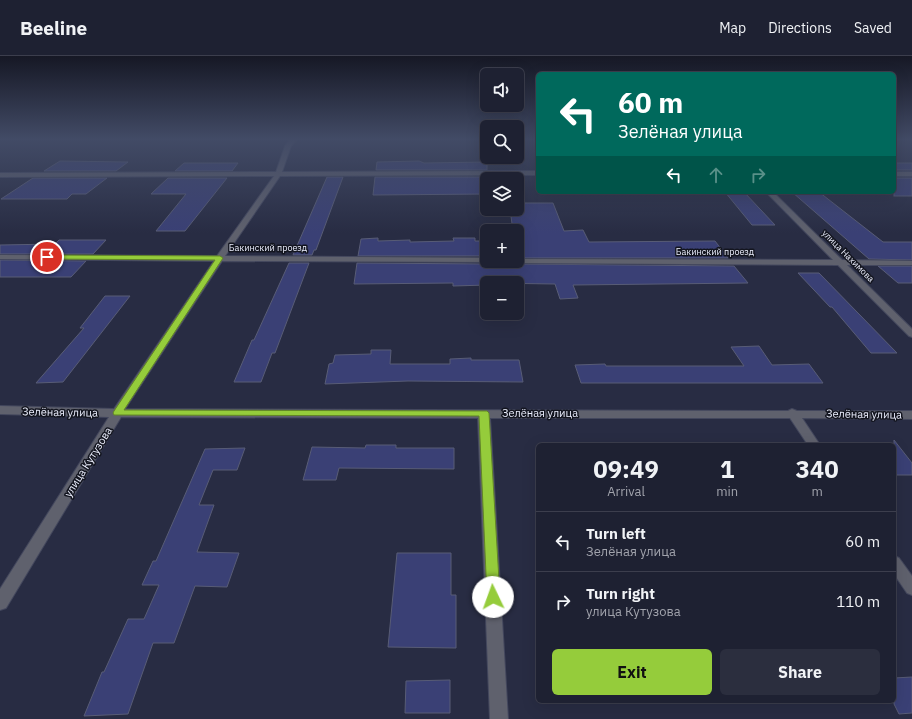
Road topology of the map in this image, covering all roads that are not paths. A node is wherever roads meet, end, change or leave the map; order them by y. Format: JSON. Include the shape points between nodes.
{"nodes":[{"id":1,"x":279,"y":171,"type":"edge"},
{"id":2,"x":536,"y":173,"type":"edge"},
{"id":3,"x":278,"y":174,"type":"junction"},
{"id":4,"x":896,"y":174,"type":"edge"},
{"id":5,"x":912,"y":174,"type":"edge"},
{"id":6,"x":0,"y":175,"type":"edge"},
{"id":7,"x":15,"y":175,"type":"junction"},
{"id":8,"x":5,"y":182,"type":"dead end"},
{"id":9,"x":771,"y":194,"type":"edge"},
{"id":10,"x":0,"y":257,"type":"edge"},
{"id":11,"x":220,"y":258,"type":"junction"},
{"id":12,"x":480,"y":260,"type":"edge"},
{"id":13,"x":524,"y":261,"type":"edge"},
{"id":14,"x":842,"y":263,"type":"junction"},
{"id":15,"x":912,"y":263,"type":"edge"},
{"id":16,"x":912,"y":334,"type":"edge"},
{"id":17,"x":0,"y":410,"type":"edge"},
{"id":18,"x":118,"y":413,"type":"junction"},
{"id":19,"x":484,"y":413,"type":"junction"},
{"id":20,"x":792,"y":414,"type":"junction"},
{"id":21,"x":912,"y":415,"type":"edge"},
{"id":22,"x":813,"y":443,"type":"edge"},
{"id":23,"x":896,"y":565,"type":"edge"},
{"id":24,"x":912,"y":588,"type":"edge"},
{"id":25,"x":0,"y":603,"type":"edge"},
{"id":26,"x":499,"y":719,"type":"edge"}],
"edges":[{"from":1,"to":3,"type":"street","name":"улица Кутузова"},
{"from":2,"to":3,"type":"street"},
{"from":3,"to":7,"type":"street"},
{"from":3,"to":11,"type":"street","name":"улица Кутузова"},
{"from":4,"to":5,"type":"street"},
{"from":6,"to":7,"type":"street"},
{"from":7,"to":8,"type":"street"},
{"from":9,"to":14,"type":"street","name":"улица Нахимова"},
{"from":10,"to":11,"type":"street","name":"Бакинский проезд"},
{"from":11,"to":12,"type":"street","name":"Бакинский проезд"},
{"from":11,"to":18,"type":"street","name":"улица Кутузова"},
{"from":13,"to":14,"type":"street","name":"Бакинский проезд"},
{"from":14,"to":15,"type":"street","name":"Бакинский проезд"},
{"from":14,"to":16,"type":"street","name":"улица Нахимова"},
{"from":17,"to":18,"type":"street","name":"Зелёная улица"},
{"from":18,"to":19,"type":"street","name":"Зелёная улица"},
{"from":18,"to":25,"type":"street","name":"улица Кутузова"},
{"from":19,"to":20,"type":"street","name":"Зелёная улица"},
{"from":19,"to":26,"type":"street"},
{"from":20,"to":21,"type":"street","name":"Зелёная улица"},
{"from":20,"to":22,"type":"street"},
{"from":23,"to":24,"type":"street"}]}
